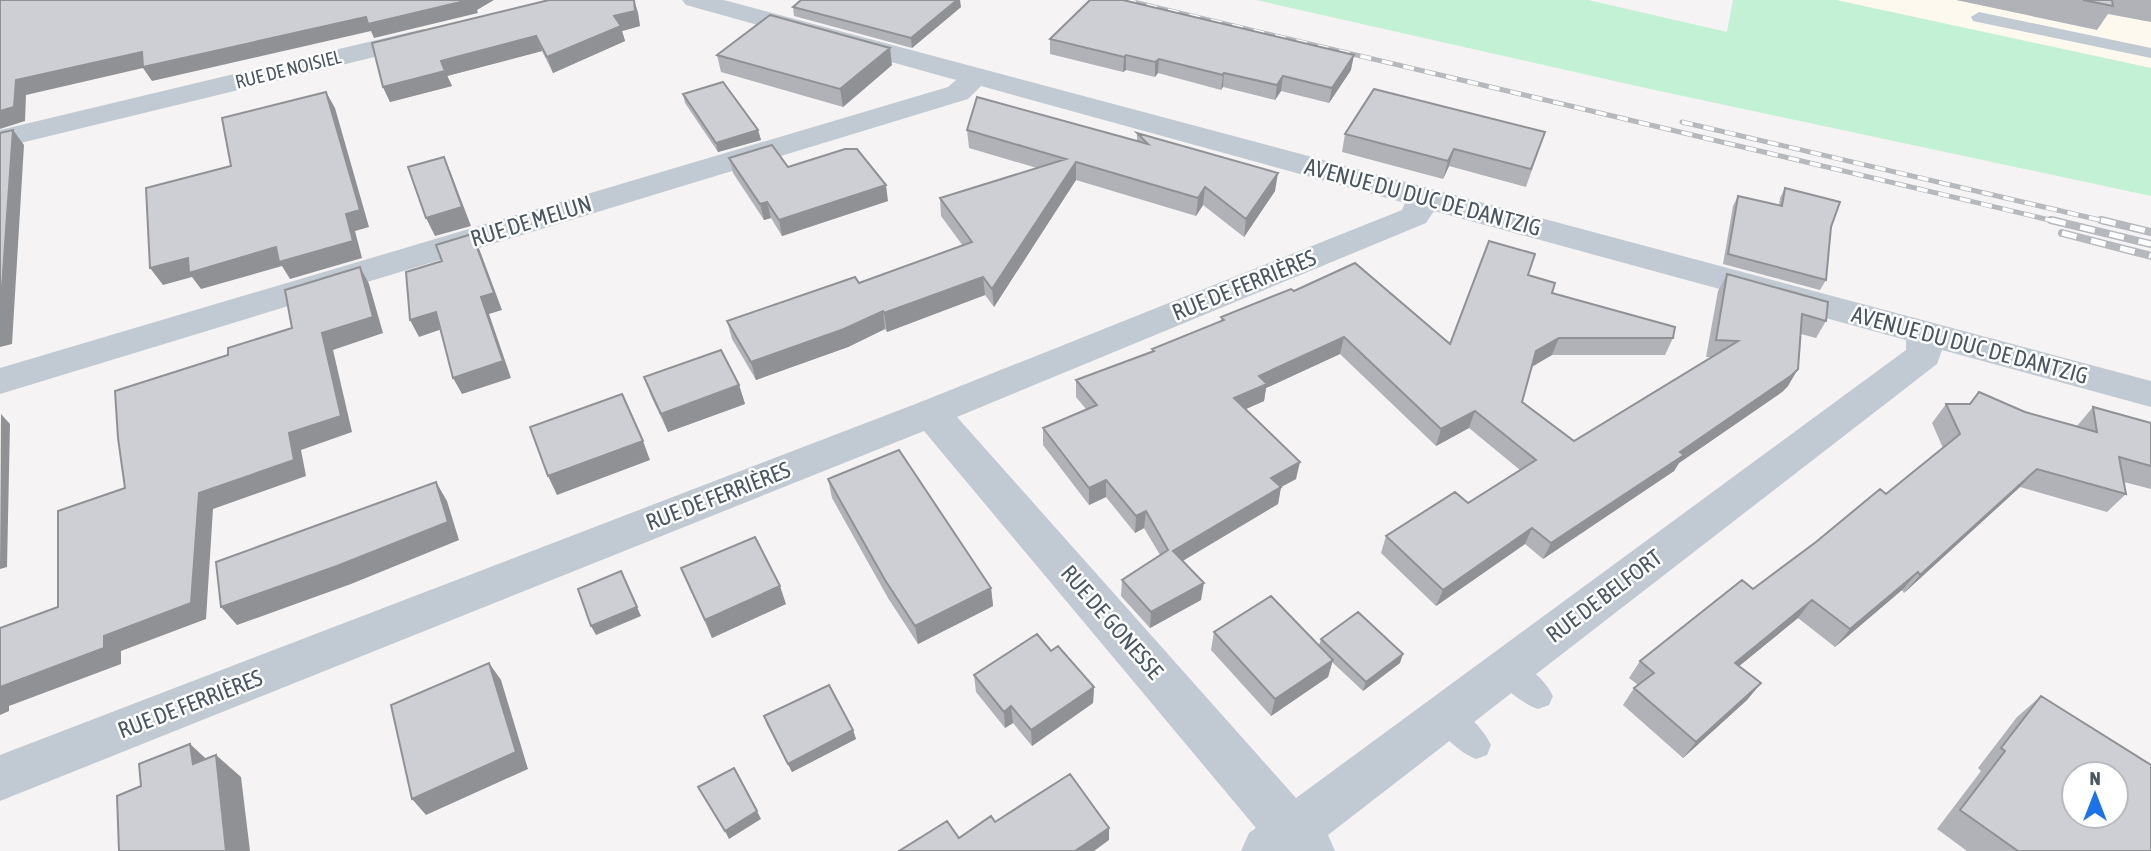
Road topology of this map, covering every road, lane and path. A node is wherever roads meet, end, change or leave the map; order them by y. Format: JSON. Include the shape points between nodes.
{"nodes":[{"id":1,"x":695,"y":0,"type":"edge"},
{"id":2,"x":1979,"y":17,"type":"dead end"},
{"id":3,"x":442,"y":32,"type":"edge"},
{"id":4,"x":2151,"y":53,"type":"edge"},
{"id":5,"x":976,"y":76,"type":"junction"},
{"id":6,"x":0,"y":139,"type":"edge"},
{"id":7,"x":1424,"y":197,"type":"junction"},
{"id":8,"x":1924,"y":333,"type":"junction"},
{"id":9,"x":0,"y":381,"type":"edge"},
{"id":10,"x":2151,"y":394,"type":"edge"},
{"id":11,"x":931,"y":413,"type":"junction"},
{"id":12,"x":1446,"y":716,"type":"junction"},
{"id":13,"x":1476,"y":745,"type":"dead end"},
{"id":14,"x":0,"y":778,"type":"edge"},
{"id":15,"x":1290,"y":844,"type":"edge"}],
"edges":[{"from":1,"to":5,"type":"street","name":"AVENUE DU DUC DE DANTZIG"},
{"from":2,"to":4,"type":"lane"},
{"from":3,"to":6,"type":"street","name":"RUE DE NOISIEL"},
{"from":5,"to":7,"type":"street","name":"AVENUE DU DUC DE DANTZIG"},
{"from":5,"to":9,"type":"street","name":"RUE DE MELUN","via":[[958,93]]},
{"from":7,"to":8,"type":"street","name":"AVENUE DU DUC DE DANTZIG"},
{"from":7,"to":11,"type":"street","name":"RUE DE FERRIÈRES","via":[[1415,216]]},
{"from":8,"to":10,"type":"street","name":"AVENUE DU DUC DE DANTZIG"},
{"from":8,"to":12,"type":"street","name":"RUE DE BELFORT","via":[[1924,355],[1523,683]]},
{"from":11,"to":14,"type":"street","name":"RUE DE FERRIÈRES"},
{"from":11,"to":15,"type":"street","name":"RUE DE GONESSE"},
{"from":12,"to":13,"type":"lane"},
{"from":12,"to":15,"type":"street","name":"RUE DE BELFORT"}]}
